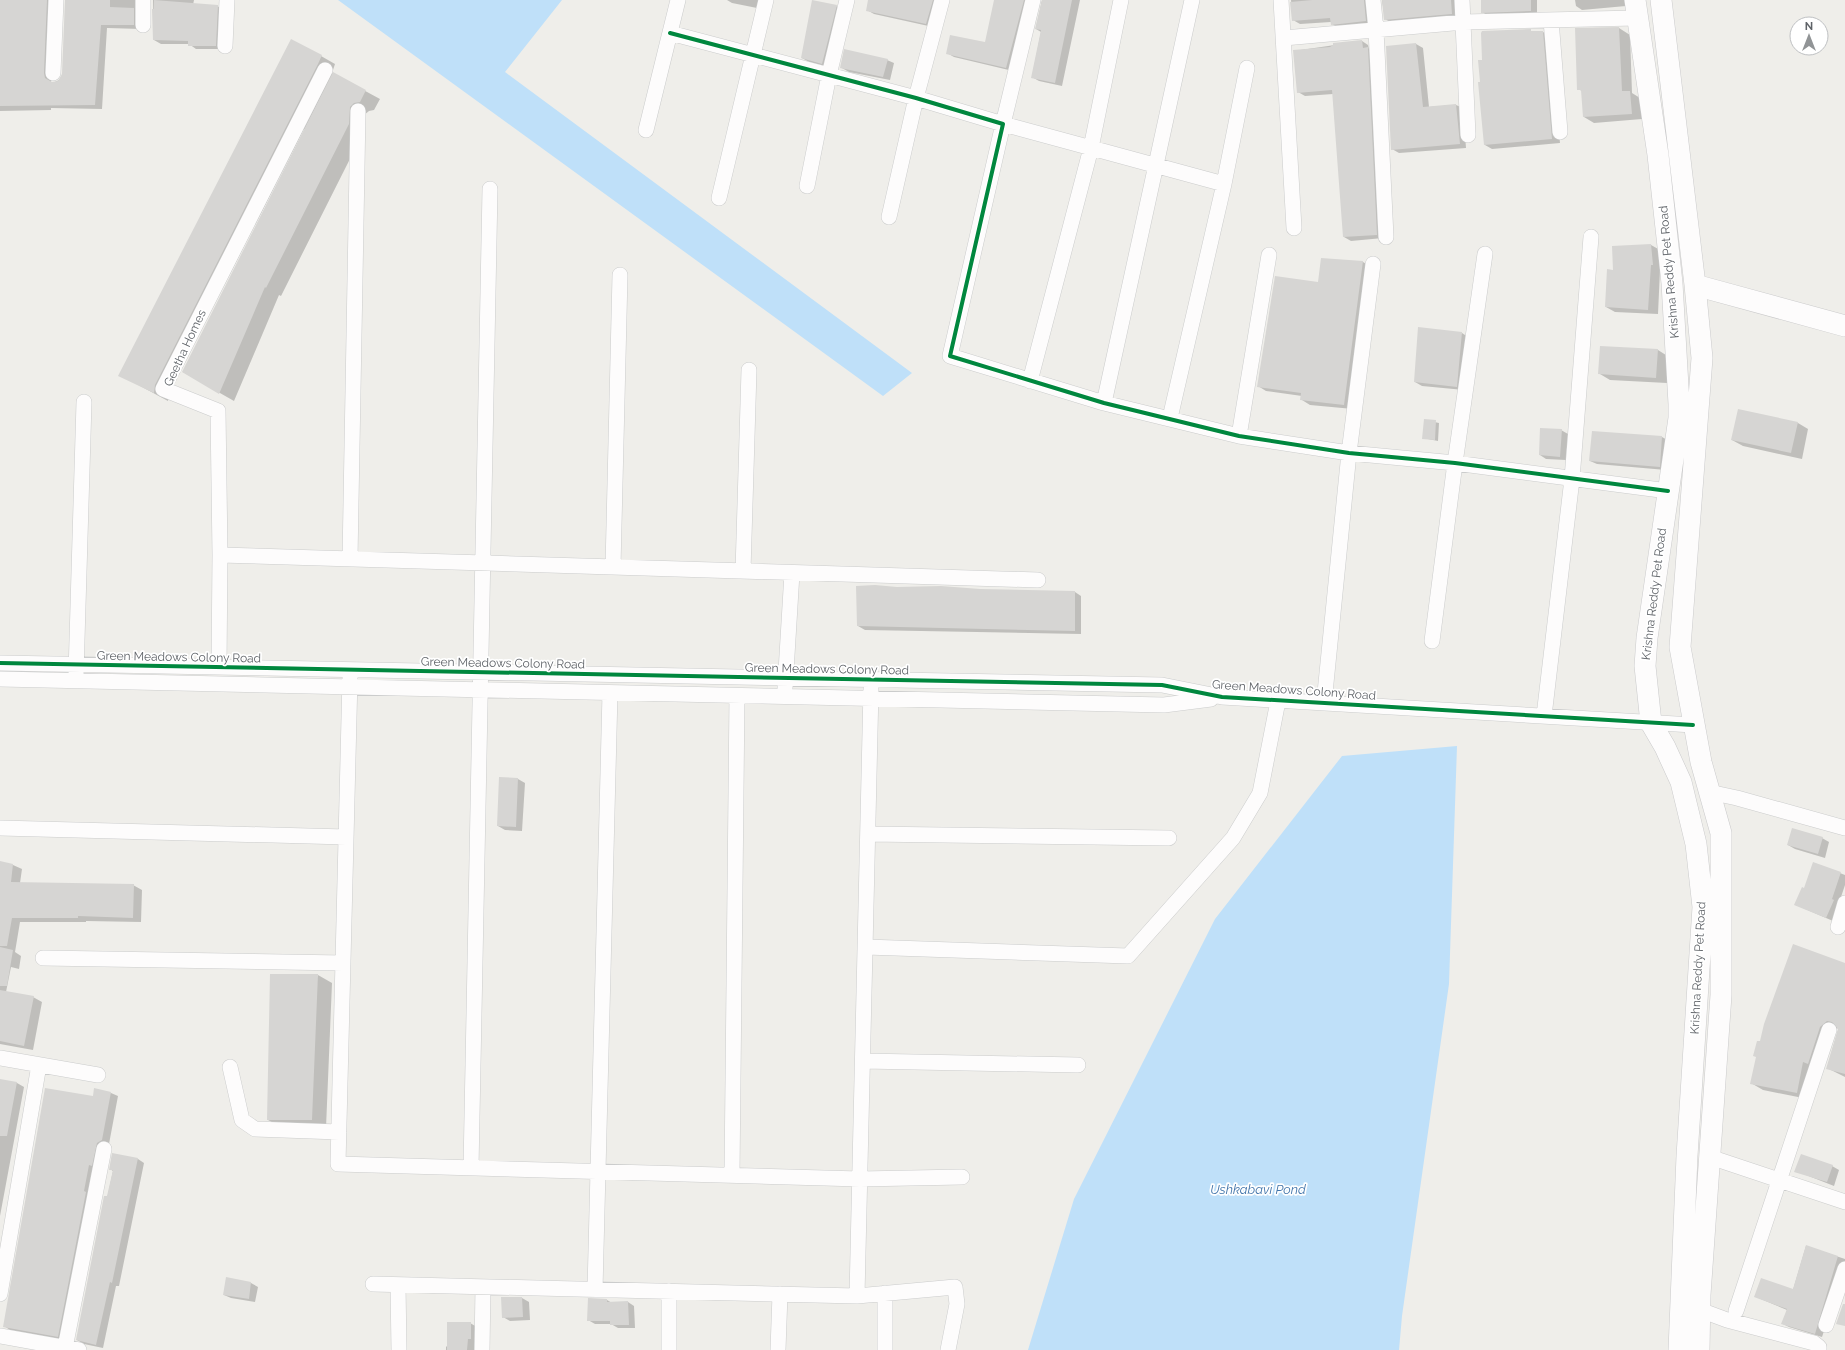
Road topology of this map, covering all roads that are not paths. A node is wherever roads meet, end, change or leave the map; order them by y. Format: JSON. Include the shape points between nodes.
{"nodes":[{"id":1,"x":56,"y":0,"type":"edge"},
{"id":2,"x":144,"y":0,"type":"edge"},
{"id":3,"x":227,"y":0,"type":"edge"},
{"id":4,"x":678,"y":0,"type":"edge"},
{"id":5,"x":766,"y":0,"type":"edge"},
{"id":6,"x":847,"y":0,"type":"edge"},
{"id":7,"x":942,"y":0,"type":"edge"},
{"id":8,"x":1033,"y":0,"type":"edge"},
{"id":9,"x":1121,"y":0,"type":"edge"},
{"id":10,"x":1192,"y":0,"type":"edge"},
{"id":11,"x":1281,"y":0,"type":"edge"},
{"id":12,"x":1373,"y":0,"type":"edge"},
{"id":13,"x":1462,"y":0,"type":"edge"},
{"id":14,"x":1661,"y":0,"type":"edge"},
{"id":15,"x":1636,"y":9,"type":"edge"},
{"id":16,"x":1552,"y":20,"type":"junction"},
{"id":17,"x":1464,"y":22,"type":"junction"},
{"id":18,"x":143,"y":25,"type":"dead end"},
{"id":19,"x":1376,"y":30,"type":"junction"},
{"id":20,"x":670,"y":33,"type":"junction"},
{"id":21,"x":1284,"y":38,"type":"junction"},
{"id":22,"x":225,"y":46,"type":"dead end"},
{"id":23,"x":753,"y":54,"type":"junction"},
{"id":24,"x":1247,"y":68,"type":"dead end"},
{"id":25,"x":325,"y":70,"type":"dead end"},
{"id":26,"x":53,"y":73,"type":"dead end"},
{"id":27,"x":829,"y":75,"type":"junction"},
{"id":28,"x":916,"y":98,"type":"junction"},
{"id":29,"x":358,"y":112,"type":"dead end"},
{"id":30,"x":1003,"y":124,"type":"junction"},
{"id":31,"x":646,"y":130,"type":"dead end"},
{"id":32,"x":1560,"y":132,"type":"dead end"},
{"id":33,"x":1468,"y":135,"type":"dead end"},
{"id":34,"x":1091,"y":148,"type":"junction"},
{"id":35,"x":1155,"y":166,"type":"junction"},
{"id":36,"x":1224,"y":184,"type":"junction"},
{"id":37,"x":807,"y":186,"type":"dead end"},
{"id":38,"x":490,"y":189,"type":"dead end"},
{"id":39,"x":718,"y":198,"type":"dead end"},
{"id":40,"x":889,"y":216,"type":"dead end"},
{"id":41,"x":1294,"y":228,"type":"dead end"},
{"id":42,"x":1386,"y":237,"type":"dead end"},
{"id":43,"x":1591,"y":237,"type":"dead end"},
{"id":44,"x":1485,"y":254,"type":"dead end"},
{"id":45,"x":1269,"y":255,"type":"dead end"},
{"id":46,"x":1373,"y":264,"type":"dead end"},
{"id":47,"x":620,"y":275,"type":"dead end"},
{"id":48,"x":1695,"y":285,"type":"junction"},
{"id":49,"x":1845,"y":326,"type":"edge"},
{"id":50,"x":749,"y":370,"type":"dead end"},
{"id":51,"x":1030,"y":381,"type":"junction"},
{"id":52,"x":84,"y":402,"type":"dead end"},
{"id":53,"x":1104,"y":403,"type":"junction"},
{"id":54,"x":1170,"y":418,"type":"junction"},
{"id":55,"x":1239,"y":436,"type":"junction"},
{"id":56,"x":1349,"y":453,"type":"junction"},
{"id":57,"x":1455,"y":463,"type":"junction"},
{"id":58,"x":1572,"y":479,"type":"junction"},
{"id":59,"x":1668,"y":491,"type":"junction"},
{"id":60,"x":220,"y":555,"type":"junction"},
{"id":61,"x":350,"y":559,"type":"junction"},
{"id":62,"x":483,"y":563,"type":"junction"},
{"id":63,"x":613,"y":567,"type":"junction"},
{"id":64,"x":743,"y":571,"type":"junction"},
{"id":65,"x":792,"y":573,"type":"junction"},
{"id":66,"x":1038,"y":580,"type":"dead end"},
{"id":67,"x":1647,"y":638,"type":"junction"},
{"id":68,"x":1681,"y":639,"type":"junction"},
{"id":69,"x":1432,"y":641,"type":"dead end"},
{"id":70,"x":0,"y":664,"type":"edge"},
{"id":71,"x":76,"y":665,"type":"junction"},
{"id":72,"x":219,"y":668,"type":"junction"},
{"id":73,"x":350,"y":670,"type":"junction"},
{"id":74,"x":481,"y":672,"type":"junction"},
{"id":75,"x":786,"y":678,"type":"junction"},
{"id":76,"x":0,"y":679,"type":"edge"},
{"id":77,"x":871,"y":679,"type":"junction"},
{"id":78,"x":76,"y":681,"type":"junction"},
{"id":79,"x":350,"y":687,"type":"junction"},
{"id":80,"x":481,"y":690,"type":"junction"},
{"id":81,"x":610,"y":693,"type":"junction"},
{"id":82,"x":737,"y":696,"type":"junction"},
{"id":83,"x":785,"y":697,"type":"junction"},
{"id":84,"x":1222,"y":697,"type":"junction"},
{"id":85,"x":871,"y":699,"type":"junction"},
{"id":86,"x":1278,"y":701,"type":"junction"},
{"id":87,"x":1324,"y":703,"type":"junction"},
{"id":88,"x":1544,"y":716,"type":"junction"},
{"id":89,"x":1651,"y":722,"type":"junction"},
{"id":90,"x":1693,"y":725,"type":"junction"},
{"id":91,"x":1709,"y":792,"type":"junction"},
{"id":92,"x":0,"y":828,"type":"edge"},
{"id":93,"x":1845,"y":828,"type":"edge"},
{"id":94,"x":868,"y":834,"type":"junction"},
{"id":95,"x":346,"y":837,"type":"junction"},
{"id":96,"x":1169,"y":838,"type":"dead end"},
{"id":97,"x":1845,"y":903,"type":"edge"},
{"id":98,"x":1838,"y":927,"type":"dead end"},
{"id":99,"x":866,"y":947,"type":"junction"},
{"id":100,"x":43,"y":958,"type":"dead end"},
{"id":101,"x":343,"y":963,"type":"junction"},
{"id":102,"x":1829,"y":1030,"type":"dead end"},
{"id":103,"x":0,"y":1058,"type":"edge"},
{"id":104,"x":863,"y":1061,"type":"junction"},
{"id":105,"x":39,"y":1065,"type":"junction"},
{"id":106,"x":1078,"y":1065,"type":"dead end"},
{"id":107,"x":230,"y":1067,"type":"dead end"},
{"id":108,"x":98,"y":1075,"type":"dead end"},
{"id":109,"x":339,"y":1132,"type":"junction"},
{"id":110,"x":104,"y":1149,"type":"dead end"},
{"id":111,"x":1710,"y":1157,"type":"junction"},
{"id":112,"x":471,"y":1168,"type":"junction"},
{"id":113,"x":598,"y":1172,"type":"junction"},
{"id":114,"x":732,"y":1175,"type":"junction"},
{"id":115,"x":962,"y":1177,"type":"dead end"},
{"id":116,"x":860,"y":1179,"type":"junction"},
{"id":117,"x":1779,"y":1181,"type":"junction"},
{"id":118,"x":1845,"y":1202,"type":"edge"},
{"id":119,"x":1845,"y":1269,"type":"edge"},
{"id":120,"x":373,"y":1284,"type":"dead end"},
{"id":121,"x":398,"y":1285,"type":"junction"},
{"id":122,"x":483,"y":1287,"type":"junction"},
{"id":123,"x":595,"y":1290,"type":"junction"},
{"id":124,"x":669,"y":1291,"type":"junction"},
{"id":125,"x":0,"y":1294,"type":"edge"},
{"id":126,"x":780,"y":1294,"type":"junction"},
{"id":127,"x":885,"y":1294,"type":"junction"},
{"id":128,"x":858,"y":1296,"type":"junction"},
{"id":129,"x":1700,"y":1310,"type":"junction"},
{"id":130,"x":1736,"y":1311,"type":"dead end"},
{"id":131,"x":1826,"y":1325,"type":"dead end"},
{"id":132,"x":0,"y":1336,"type":"edge"},
{"id":133,"x":72,"y":1349,"type":"edge"},
{"id":134,"x":399,"y":1350,"type":"edge"},
{"id":135,"x":482,"y":1350,"type":"edge"},
{"id":136,"x":669,"y":1350,"type":"edge"},
{"id":137,"x":778,"y":1350,"type":"edge"},
{"id":138,"x":885,"y":1350,"type":"edge"},
{"id":139,"x":948,"y":1350,"type":"edge"},
{"id":140,"x":1679,"y":1350,"type":"edge"},
{"id":141,"x":1699,"y":1350,"type":"edge"},
{"id":142,"x":1819,"y":1350,"type":"edge"}],
"edges":[{"from":1,"to":26,"type":"street"},
{"from":2,"to":18,"type":"street"},
{"from":3,"to":22,"type":"street"},
{"from":4,"to":20,"type":"street"},
{"from":5,"to":23,"type":"street"},
{"from":6,"to":27,"type":"street"},
{"from":7,"to":28,"type":"street"},
{"from":8,"to":30,"type":"street"},
{"from":9,"to":34,"type":"street"},
{"from":10,"to":35,"type":"street"},
{"from":11,"to":21,"type":"street"},
{"from":12,"to":19,"type":"street"},
{"from":13,"to":17,"type":"street"},
{"from":14,"to":48,"type":"main road","name":"Krishna Reddy Pet Road"},
{"from":15,"to":16,"type":"street"},
{"from":15,"to":59,"type":"main road","name":"Krishna Reddy Pet Road","via":[[1658,156],[1672,283],[1679,411]]},
{"from":16,"to":17,"type":"street"},
{"from":16,"to":32,"type":"street"},
{"from":17,"to":19,"type":"street"},
{"from":17,"to":33,"type":"street"},
{"from":19,"to":21,"type":"street"},
{"from":19,"to":42,"type":"street"},
{"from":20,"to":23,"type":"street"},
{"from":20,"to":31,"type":"street"},
{"from":21,"to":41,"type":"street"},
{"from":23,"to":27,"type":"street"},
{"from":23,"to":39,"type":"street"},
{"from":24,"to":36,"type":"street"},
{"from":25,"to":60,"type":"street","name":"Geetha Homes","via":[[163,389],[218,411]]},
{"from":27,"to":28,"type":"street"},
{"from":27,"to":37,"type":"street"},
{"from":28,"to":30,"type":"street"},
{"from":28,"to":40,"type":"street"},
{"from":29,"to":61,"type":"street"},
{"from":30,"to":34,"type":"street"},
{"from":30,"to":51,"type":"street","via":[[950,356]]},
{"from":34,"to":35,"type":"street"},
{"from":34,"to":51,"type":"street"},
{"from":35,"to":36,"type":"street"},
{"from":35,"to":53,"type":"street"},
{"from":36,"to":54,"type":"street"},
{"from":38,"to":62,"type":"street"},
{"from":43,"to":58,"type":"street"},
{"from":44,"to":57,"type":"street"},
{"from":45,"to":55,"type":"street"},
{"from":46,"to":56,"type":"street"},
{"from":47,"to":63,"type":"street"},
{"from":48,"to":49,"type":"main road"},
{"from":48,"to":68,"type":"main road","name":"Krishna Reddy Pet Road","via":[[1702,358]]},
{"from":50,"to":64,"type":"street"},
{"from":51,"to":53,"type":"street"},
{"from":52,"to":71,"type":"street"},
{"from":53,"to":54,"type":"street"},
{"from":54,"to":55,"type":"street"},
{"from":55,"to":56,"type":"street"},
{"from":56,"to":57,"type":"street"},
{"from":56,"to":87,"type":"street"},
{"from":57,"to":58,"type":"street"},
{"from":57,"to":69,"type":"street"},
{"from":58,"to":59,"type":"street"},
{"from":58,"to":88,"type":"street"},
{"from":59,"to":67,"type":"main road","name":"Krishna Reddy Pet Road"},
{"from":60,"to":61,"type":"street"},
{"from":60,"to":72,"type":"street","name":"Geetha Homes"},
{"from":61,"to":62,"type":"street"},
{"from":62,"to":63,"type":"street"},
{"from":62,"to":74,"type":"street"},
{"from":63,"to":64,"type":"street"},
{"from":64,"to":65,"type":"street"},
{"from":65,"to":66,"type":"street"},
{"from":65,"to":75,"type":"street"},
{"from":67,"to":68,"type":"main road"},
{"from":67,"to":89,"type":"main road","name":"Krishna Reddy Pet Road","via":[[1646,666]]},
{"from":68,"to":90,"type":"main road","name":"Krishna Reddy Pet Road","via":[[1680,648]]},
{"from":70,"to":71,"type":"street","name":"Green Meadows Colony Road"},
{"from":71,"to":72,"type":"street","name":"Green Meadows Colony Road"},
{"from":71,"to":78,"type":"street"},
{"from":72,"to":73,"type":"street","name":"Green Meadows Colony Road"},
{"from":73,"to":74,"type":"street","name":"Green Meadows Colony Road"},
{"from":73,"to":79,"type":"street"},
{"from":74,"to":75,"type":"street","name":"Green Meadows Colony Road"},
{"from":74,"to":80,"type":"street"},
{"from":75,"to":77,"type":"street","name":"Green Meadows Colony Road"},
{"from":75,"to":83,"type":"street"},
{"from":76,"to":78,"type":"street","name":"Green Meadows Colony Road"},
{"from":77,"to":84,"type":"street","name":"Green Meadows Colony Road","via":[[1162,685]]},
{"from":77,"to":85,"type":"street"},
{"from":78,"to":79,"type":"street","name":"Green Meadows Colony Road"},
{"from":79,"to":80,"type":"street","name":"Green Meadows Colony Road"},
{"from":79,"to":95,"type":"street"},
{"from":80,"to":81,"type":"street","name":"Green Meadows Colony Road"},
{"from":80,"to":112,"type":"street"},
{"from":81,"to":82,"type":"street","name":"Green Meadows Colony Road"},
{"from":81,"to":113,"type":"street"},
{"from":82,"to":83,"type":"street","name":"Green Meadows Colony Road"},
{"from":82,"to":114,"type":"street"},
{"from":83,"to":85,"type":"street","name":"Green Meadows Colony Road"},
{"from":84,"to":85,"type":"street","name":"Green Meadows Colony Road","via":[[1164,705]]},
{"from":84,"to":86,"type":"street","name":"Green Meadows Colony Road"},
{"from":85,"to":94,"type":"street"},
{"from":86,"to":87,"type":"street","name":"Green Meadows Colony Road"},
{"from":86,"to":99,"type":"street","via":[[1260,793],[1233,838],[1128,956]]},
{"from":87,"to":88,"type":"street","name":"Green Meadows Colony Road"},
{"from":88,"to":89,"type":"street","name":"Green Meadows Colony Road"},
{"from":89,"to":90,"type":"street","name":"Green Meadows Colony Road"},
{"from":89,"to":140,"type":"main road","name":"Krishna Reddy Pet Road","via":[[1681,782],[1696,844],[1703,907],[1686,1179]]},
{"from":90,"to":91,"type":"main road","name":"Krishna Reddy Pet Road"},
{"from":91,"to":93,"type":"street"},
{"from":91,"to":111,"type":"main road","name":"Krishna Reddy Pet Road","via":[[1721,833],[1721,995]]},
{"from":92,"to":95,"type":"street"},
{"from":94,"to":96,"type":"street"},
{"from":94,"to":99,"type":"street"},
{"from":95,"to":101,"type":"street"},
{"from":97,"to":98,"type":"street"},
{"from":99,"to":104,"type":"street"},
{"from":100,"to":101,"type":"street"},
{"from":101,"to":109,"type":"street"},
{"from":102,"to":117,"type":"street"},
{"from":103,"to":105,"type":"street"},
{"from":104,"to":106,"type":"street"},
{"from":104,"to":116,"type":"street"},
{"from":105,"to":108,"type":"street"},
{"from":105,"to":125,"type":"street"},
{"from":107,"to":109,"type":"street","via":[[242,1120],[255,1130]]},
{"from":109,"to":112,"type":"street","via":[[338,1164]]},
{"from":110,"to":133,"type":"street"},
{"from":111,"to":117,"type":"street"},
{"from":111,"to":129,"type":"main road","name":"Krishna Reddy Pet Road"},
{"from":112,"to":113,"type":"street"},
{"from":113,"to":114,"type":"street"},
{"from":113,"to":123,"type":"street"},
{"from":114,"to":116,"type":"street"},
{"from":115,"to":116,"type":"street"},
{"from":116,"to":128,"type":"street"},
{"from":117,"to":118,"type":"street"},
{"from":117,"to":130,"type":"street"},
{"from":119,"to":131,"type":"street"},
{"from":120,"to":121,"type":"street"},
{"from":121,"to":122,"type":"street"},
{"from":121,"to":134,"type":"street"},
{"from":122,"to":123,"type":"street"},
{"from":122,"to":135,"type":"street"},
{"from":123,"to":124,"type":"street"},
{"from":124,"to":126,"type":"street"},
{"from":124,"to":136,"type":"street"},
{"from":126,"to":128,"type":"street"},
{"from":126,"to":137,"type":"street"},
{"from":127,"to":128,"type":"street"},
{"from":127,"to":138,"type":"street"},
{"from":127,"to":139,"type":"street","via":[[955,1287],[957,1304]]},
{"from":129,"to":141,"type":"main road","name":"Krishna Reddy Pet Road"},
{"from":129,"to":142,"type":"street","via":[[1726,1320],[1814,1343]]},
{"from":132,"to":133,"type":"street"}]}
